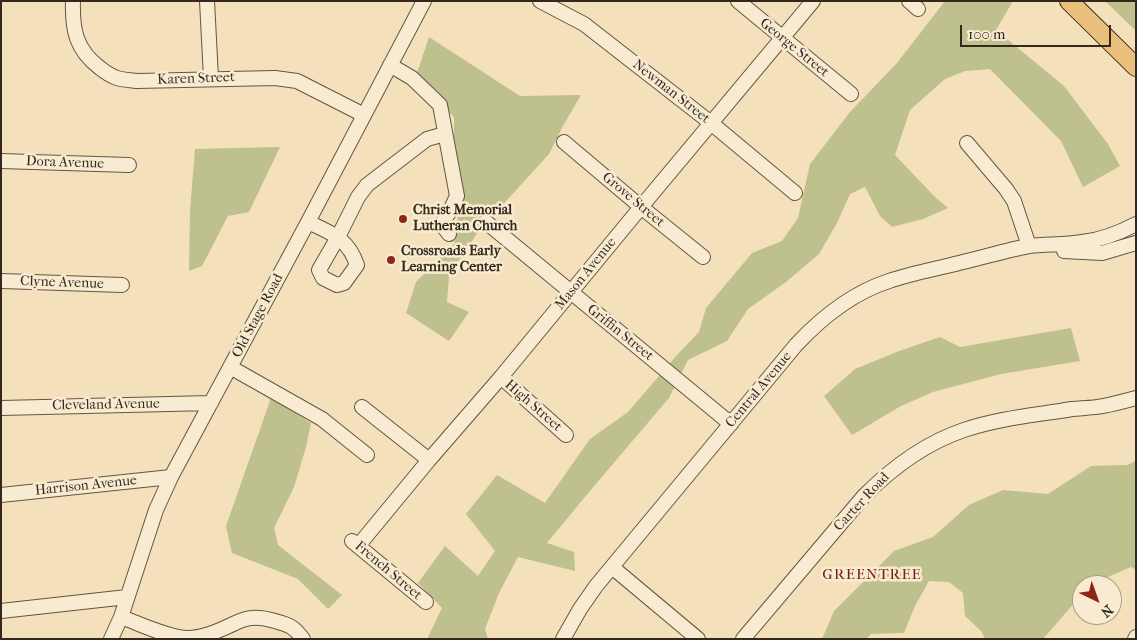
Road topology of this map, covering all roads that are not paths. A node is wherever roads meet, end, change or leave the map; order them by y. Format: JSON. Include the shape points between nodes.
{"nodes":[{"id":1,"x":73,"y":1,"type":"edge"},
{"id":2,"x":208,"y":1,"type":"edge"},
{"id":3,"x":424,"y":1,"type":"edge"},
{"id":4,"x":540,"y":1,"type":"edge"},
{"id":5,"x":738,"y":1,"type":"edge"},
{"id":6,"x":813,"y":1,"type":"edge"},
{"id":7,"x":1069,"y":1,"type":"edge"},
{"id":8,"x":782,"y":39,"type":"junction"},
{"id":9,"x":390,"y":64,"type":"junction"},
{"id":10,"x":1136,"y":67,"type":"edge"},
{"id":11,"x":211,"y":78,"type":"junction"},
{"id":12,"x":850,"y":94,"type":"dead end"},
{"id":13,"x":364,"y":115,"type":"junction"},
{"id":14,"x":711,"y":123,"type":"junction"},
{"id":15,"x":445,"y":134,"type":"junction"},
{"id":16,"x":564,"y":142,"type":"dead end"},
{"id":17,"x":967,"y":143,"type":"dead end"},
{"id":18,"x":1,"y":161,"type":"edge"},
{"id":19,"x":129,"y":165,"type":"dead end"},
{"id":20,"x":795,"y":193,"type":"dead end"},
{"id":21,"x":641,"y":207,"type":"junction"},
{"id":22,"x":308,"y":222,"type":"junction"},
{"id":23,"x":486,"y":222,"type":"dead end"},
{"id":24,"x":1136,"y":224,"type":"edge"},
{"id":25,"x":449,"y":234,"type":"dead end"},
{"id":26,"x":1136,"y":244,"type":"edge"},
{"id":27,"x":1029,"y":246,"type":"junction"},
{"id":28,"x":703,"y":257,"type":"dead end"},
{"id":29,"x":1,"y":281,"type":"edge"},
{"id":30,"x":122,"y":285,"type":"dead end"},
{"id":31,"x":571,"y":293,"type":"junction"},
{"id":32,"x":230,"y":367,"type":"junction"},
{"id":33,"x":501,"y":377,"type":"junction"},
{"id":34,"x":1136,"y":398,"type":"edge"},
{"id":35,"x":211,"y":403,"type":"junction"},
{"id":36,"x":1,"y":408,"type":"edge"},
{"id":37,"x":362,"y":408,"type":"dead end"},
{"id":38,"x":731,"y":424,"type":"junction"},
{"id":39,"x":566,"y":435,"type":"dead end"},
{"id":40,"x":366,"y":455,"type":"dead end"},
{"id":41,"x":430,"y":460,"type":"junction"},
{"id":42,"x":170,"y":477,"type":"junction"},
{"id":43,"x":1,"y":495,"type":"edge"},
{"id":44,"x":355,"y":543,"type":"joint"},
{"id":45,"x":612,"y":567,"type":"junction"},
{"id":46,"x":127,"y":598,"type":"junction"},
{"id":47,"x":426,"y":602,"type":"dead end"},
{"id":48,"x":1,"y":611,"type":"edge"},
{"id":49,"x":121,"y":617,"type":"junction"},
{"id":50,"x":112,"y":639,"type":"edge"},
{"id":51,"x":303,"y":639,"type":"edge"},
{"id":52,"x":563,"y":639,"type":"edge"},
{"id":53,"x":698,"y":639,"type":"edge"},
{"id":54,"x":743,"y":639,"type":"edge"}],
"edges":[{"from":1,"to":11,"type":"street","name":"Karen Street","via":[[73,28],[80,47],[107,73],[116,78],[137,81]]},
{"from":2,"to":11,"type":"street"},
{"from":3,"to":9,"type":"street","name":"Old Stage Road"},
{"from":4,"to":14,"type":"street","name":"Newman Street","via":[[584,24]]},
{"from":5,"to":8,"type":"street","name":"George Street"},
{"from":6,"to":8,"type":"street","name":"Mason Avenue"},
{"from":7,"to":10,"type":"main road"},
{"from":8,"to":12,"type":"street","name":"George Street"},
{"from":8,"to":14,"type":"street","name":"Mason Avenue"},
{"from":9,"to":13,"type":"street","name":"Old Stage Road"},
{"from":9,"to":15,"type":"street","via":[[412,78],[440,105]]},
{"from":11,"to":13,"type":"street","name":"Karen Street","via":[[298,81]]},
{"from":13,"to":22,"type":"street","name":"Old Stage Road"},
{"from":14,"to":20,"type":"street","name":"Newman Street"},
{"from":14,"to":21,"type":"street","name":"Mason Avenue"},
{"from":15,"to":22,"type":"street","via":[[427,139],[367,185],[338,237]]},
{"from":15,"to":25,"type":"street","via":[[457,196],[444,220],[443,226]]},
{"from":16,"to":21,"type":"street","name":"Grove Street"},
{"from":17,"to":27,"type":"street","via":[[1014,201]]},
{"from":18,"to":19,"type":"street","name":"Dora Avenue"},
{"from":21,"to":28,"type":"street","name":"Grove Street"},
{"from":21,"to":31,"type":"street","name":"Mason Avenue"},
{"from":22,"to":32,"type":"street","name":"Old Stage Road"},
{"from":23,"to":31,"type":"street","name":"Griffin Street"},
{"from":24,"to":27,"type":"street","name":"Central Avenue","via":[[1120,233],[1083,242]]},
{"from":26,"to":27,"type":"street","name":"Central Avenue","via":[[1102,253]]},
{"from":27,"to":38,"type":"street","name":"Central Avenue","via":[[901,277],[847,301],[828,314],[796,345]]},
{"from":29,"to":30,"type":"street","name":"Clyne Avenue"},
{"from":31,"to":33,"type":"street","name":"Mason Avenue"},
{"from":31,"to":38,"type":"street","name":"Griffin Street"},
{"from":32,"to":35,"type":"street","name":"Old Stage Road"},
{"from":32,"to":40,"type":"street","via":[[322,419]]},
{"from":33,"to":39,"type":"street","name":"High Street"},
{"from":33,"to":41,"type":"street","name":"Mason Avenue"},
{"from":34,"to":54,"type":"street","name":"Carter Road","via":[[988,423],[920,450],[900,463],[864,496]]},
{"from":35,"to":36,"type":"street","name":"Cleveland Avenue"},
{"from":35,"to":42,"type":"street","name":"Old Stage Road"},
{"from":37,"to":41,"type":"street"},
{"from":38,"to":45,"type":"street","name":"Central Avenue"},
{"from":41,"to":44,"type":"street","name":"Mason Avenue"},
{"from":42,"to":43,"type":"street","name":"Harrison Avenue"},
{"from":42,"to":46,"type":"street","name":"Old Stage Road"},
{"from":44,"to":47,"type":"street","name":"French Street"},
{"from":45,"to":52,"type":"street","name":"Central Avenue","via":[[580,609]]},
{"from":45,"to":53,"type":"street"},
{"from":46,"to":48,"type":"street"},
{"from":46,"to":49,"type":"street","name":"Old Stage Road"},
{"from":49,"to":50,"type":"street","name":"Old Stage Road"},
{"from":49,"to":51,"type":"street","via":[[181,638],[201,637],[240,621],[265,618],[287,624],[296,629]]}]}
